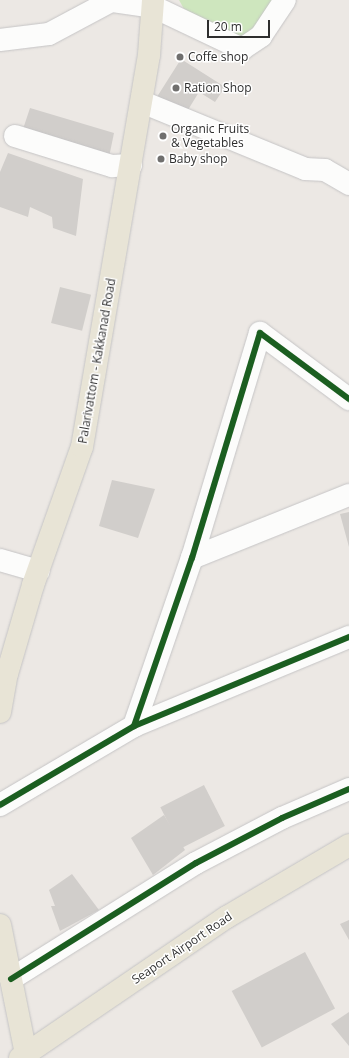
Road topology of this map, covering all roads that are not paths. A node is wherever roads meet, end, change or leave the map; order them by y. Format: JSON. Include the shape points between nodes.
{"nodes":[{"id":1,"x":285,"y":0,"type":"edge"},
{"id":2,"x":107,"y":1,"type":"edge"},
{"id":3,"x":154,"y":4,"type":"edge"},
{"id":4,"x":0,"y":40,"type":"edge"},
{"id":5,"x":142,"y":102,"type":"junction"},
{"id":6,"x":14,"y":136,"type":"dead end"},
{"id":7,"x":130,"y":165,"type":"junction"},
{"id":8,"x":349,"y":184,"type":"edge"},
{"id":9,"x":349,"y":399,"type":"edge"},
{"id":10,"x":349,"y":495,"type":"edge"},
{"id":11,"x":192,"y":558,"type":"junction"},
{"id":12,"x":0,"y":560,"type":"edge"},
{"id":13,"x":38,"y":571,"type":"junction"},
{"id":14,"x":349,"y":637,"type":"edge"},
{"id":15,"x":0,"y":712,"type":"edge"},
{"id":16,"x":134,"y":726,"type":"junction"},
{"id":17,"x":349,"y":789,"type":"edge"},
{"id":18,"x":0,"y":805,"type":"edge"},
{"id":19,"x":349,"y":845,"type":"edge"},
{"id":20,"x":0,"y":925,"type":"edge"},
{"id":21,"x":11,"y":979,"type":"junction"},
{"id":22,"x":23,"y":1057,"type":"edge"}],
"edges":[{"from":1,"to":3,"type":"street","via":[[261,36],[242,49]]},
{"from":2,"to":3,"type":"street"},
{"from":2,"to":4,"type":"street","via":[[49,34]]},
{"from":3,"to":5,"type":"main road","name":"Palarivattom - Kakkanad Road"},
{"from":5,"to":7,"type":"main road","name":"Palarivattom - Kakkanad Road"},
{"from":5,"to":8,"type":"street","via":[[305,169],[325,170]]},
{"from":6,"to":7,"type":"street","via":[[112,166]]},
{"from":7,"to":13,"type":"main road","name":"Palarivattom - Kakkanad Road","via":[[82,447]]},
{"from":9,"to":11,"type":"street","via":[[260,333]]},
{"from":10,"to":11,"type":"street"},
{"from":11,"to":16,"type":"street"},
{"from":12,"to":13,"type":"street"},
{"from":13,"to":15,"type":"main road","name":"Palarivattom - Kakkanad Road","via":[[7,674]]},
{"from":14,"to":16,"type":"street"},
{"from":16,"to":18,"type":"street"},
{"from":17,"to":21,"type":"street","via":[[282,818],[196,863]]},
{"from":19,"to":22,"type":"main road","name":"Seaport Airport Road","via":[[227,917]]},
{"from":20,"to":21,"type":"main road"},
{"from":21,"to":22,"type":"main road"}]}
